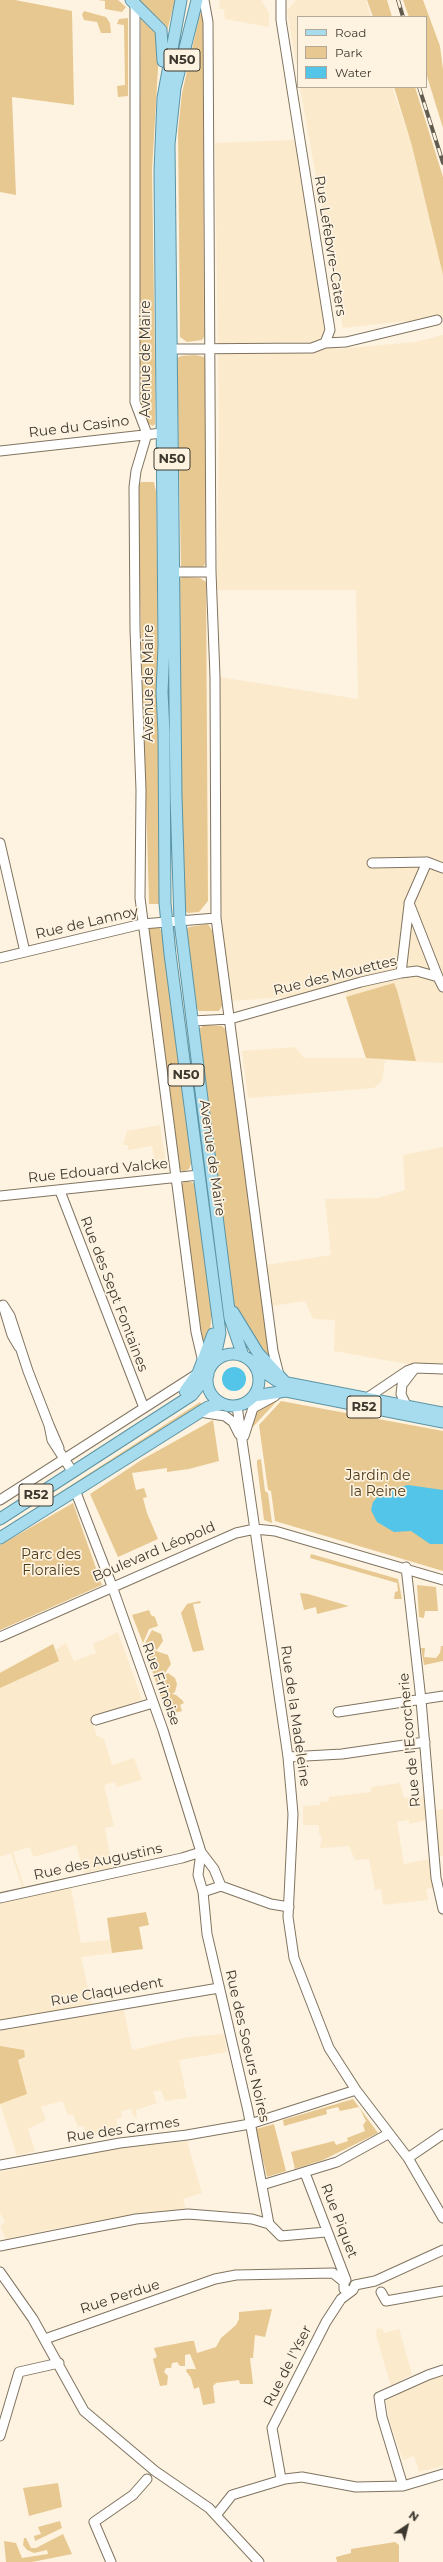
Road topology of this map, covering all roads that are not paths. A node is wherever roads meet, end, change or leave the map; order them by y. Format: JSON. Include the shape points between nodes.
{"nodes":[{"id":1,"x":181,"y":0,"type":"edge"},
{"id":2,"x":197,"y":0,"type":"edge"},
{"id":3,"x":204,"y":0,"type":"edge"},
{"id":4,"x":281,"y":0,"type":"edge"},
{"id":5,"x":133,"y":3,"type":"edge"},
{"id":6,"x":166,"y":73,"type":"junction"},
{"id":7,"x":437,"y":320,"type":"dead end"},
{"id":8,"x":325,"y":343,"type":"junction"},
{"id":9,"x":172,"y":349,"type":"junction"},
{"id":10,"x":210,"y":350,"type":"junction"},
{"id":11,"x":162,"y":433,"type":"junction"},
{"id":12,"x":147,"y":434,"type":"junction"},
{"id":13,"x":0,"y":451,"type":"edge"},
{"id":14,"x":173,"y":572,"type":"junction"},
{"id":15,"x":211,"y":572,"type":"junction"},
{"id":16,"x":0,"y":843,"type":"edge"},
{"id":17,"x":427,"y":862,"type":"junction"},
{"id":18,"x":372,"y":863,"type":"dead end"},
{"id":19,"x":443,"y":868,"type":"edge"},
{"id":20,"x":410,"y":903,"type":"junction"},
{"id":21,"x":216,"y":918,"type":"junction"},
{"id":22,"x":166,"y":921,"type":"junction"},
{"id":23,"x":180,"y":922,"type":"junction"},
{"id":24,"x":142,"y":924,"type":"junction"},
{"id":25,"x":25,"y":952,"type":"junction"},
{"id":26,"x":0,"y":958,"type":"edge"},
{"id":27,"x":401,"y":973,"type":"junction"},
{"id":28,"x":438,"y":977,"type":"junction"},
{"id":29,"x":443,"y":987,"type":"edge"},
{"id":30,"x":230,"y":1019,"type":"junction"},
{"id":31,"x":193,"y":1021,"type":"junction"},
{"id":32,"x":200,"y":1175,"type":"junction"},
{"id":33,"x":175,"y":1177,"type":"junction"},
{"id":34,"x":60,"y":1191,"type":"junction"},
{"id":35,"x":0,"y":1196,"type":"edge"},
{"id":36,"x":2,"y":1301,"type":"edge"},
{"id":37,"x":229,"y":1304,"type":"junction"},
{"id":38,"x":217,"y":1322,"type":"junction"},
{"id":39,"x":243,"y":1356,"type":"junction"},
{"id":40,"x":203,"y":1362,"type":"junction"},
{"id":41,"x":214,"y":1362,"type":"junction"},
{"id":42,"x":255,"y":1366,"type":"junction"},
{"id":43,"x":415,"y":1368,"type":"junction"},
{"id":44,"x":443,"y":1369,"type":"edge"},
{"id":45,"x":199,"y":1375,"type":"junction"},
{"id":46,"x":279,"y":1375,"type":"junction"},
{"id":47,"x":287,"y":1388,"type":"junction"},
{"id":48,"x":254,"y":1396,"type":"junction"},
{"id":49,"x":367,"y":1398,"type":"junction"},
{"id":50,"x":222,"y":1404,"type":"junction"},
{"id":51,"x":238,"y":1406,"type":"junction"},
{"id":52,"x":406,"y":1406,"type":"junction"},
{"id":53,"x":144,"y":1408,"type":"junction"},
{"id":54,"x":200,"y":1412,"type":"junction"},
{"id":55,"x":443,"y":1413,"type":"edge"},
{"id":56,"x":443,"y":1422,"type":"edge"},
{"id":57,"x":242,"y":1440,"type":"junction"},
{"id":58,"x":64,"y":1459,"type":"junction"},
{"id":59,"x":72,"y":1471,"type":"junction"},
{"id":60,"x":75,"y":1490,"type":"junction"},
{"id":61,"x":0,"y":1500,"type":"edge"},
{"id":62,"x":0,"y":1518,"type":"edge"},
{"id":63,"x":255,"y":1529,"type":"junction"},
{"id":64,"x":0,"y":1538,"type":"edge"},
{"id":65,"x":406,"y":1568,"type":"junction"},
{"id":66,"x":443,"y":1580,"type":"edge"},
{"id":67,"x":112,"y":1586,"type":"junction"},
{"id":68,"x":0,"y":1637,"type":"edge"},
{"id":69,"x":443,"y":1696,"type":"edge"},
{"id":70,"x":421,"y":1700,"type":"junction"},
{"id":71,"x":153,"y":1703,"type":"junction"},
{"id":72,"x":338,"y":1712,"type":"dead end"},
{"id":73,"x":96,"y":1720,"type":"dead end"},
{"id":74,"x":425,"y":1742,"type":"junction"},
{"id":75,"x":288,"y":1757,"type":"junction"},
{"id":76,"x":201,"y":1852,"type":"junction"},
{"id":77,"x":221,"y":1886,"type":"junction"},
{"id":78,"x":203,"y":1892,"type":"junction"},
{"id":79,"x":0,"y":1898,"type":"edge"},
{"id":80,"x":289,"y":1907,"type":"junction"},
{"id":81,"x":443,"y":1909,"type":"edge"},
{"id":82,"x":219,"y":1988,"type":"junction"},
{"id":83,"x":0,"y":2024,"type":"edge"},
{"id":84,"x":356,"y":2090,"type":"junction"},
{"id":85,"x":250,"y":2124,"type":"junction"},
{"id":86,"x":388,"y":2134,"type":"junction"},
{"id":87,"x":443,"y":2134,"type":"edge"},
{"id":88,"x":408,"y":2158,"type":"junction"},
{"id":89,"x":0,"y":2165,"type":"edge"},
{"id":90,"x":305,"y":2172,"type":"junction"},
{"id":91,"x":262,"y":2185,"type":"junction"},
{"id":92,"x":443,"y":2218,"type":"edge"},
{"id":93,"x":269,"y":2224,"type":"junction"},
{"id":94,"x":326,"y":2232,"type":"junction"},
{"id":95,"x":0,"y":2246,"type":"edge"},
{"id":96,"x":443,"y":2250,"type":"edge"},
{"id":97,"x":0,"y":2272,"type":"edge"},
{"id":98,"x":348,"y":2284,"type":"junction"},
{"id":99,"x":443,"y":2290,"type":"edge"},
{"id":100,"x":381,"y":2292,"type":"dead end"},
{"id":101,"x":44,"y":2339,"type":"junction"},
{"id":102,"x":59,"y":2363,"type":"junction"},
{"id":103,"x":443,"y":2370,"type":"edge"},
{"id":104,"x":0,"y":2436,"type":"edge"},
{"id":105,"x":443,"y":2474,"type":"edge"},
{"id":106,"x":151,"y":2475,"type":"junction"},
{"id":107,"x":281,"y":2479,"type":"junction"},
{"id":108,"x":402,"y":2486,"type":"junction"},
{"id":109,"x":216,"y":2514,"type":"junction"},
{"id":110,"x":111,"y":2562,"type":"edge"},
{"id":111,"x":259,"y":2562,"type":"edge"}],
"edges":[{"from":1,"to":6,"type":"main road","name":"Avenue de Maire","number":"N50"},
{"from":2,"to":9,"type":"main road","name":"Avenue de Maire","number":"N50","via":[[175,88],[170,121]]},
{"from":3,"to":10,"type":"street","via":[[208,22]]},
{"from":4,"to":8,"type":"street","name":"Rue Lefebvre-Caters","via":[[281,20],[330,330]]},
{"from":5,"to":6,"type":"main road","via":[[161,30],[162,59]]},
{"from":5,"to":12,"type":"street","name":"Avenue de Maire","via":[[135,402]]},
{"from":6,"to":11,"type":"main road","name":"Avenue de Maire","number":"N50","via":[[160,171]]},
{"from":7,"to":8,"type":"street","via":[[346,342]]},
{"from":8,"to":10,"type":"street","via":[[312,348]]},
{"from":9,"to":10,"type":"street"},
{"from":9,"to":14,"type":"main road","name":"Avenue de Maire","number":"N50"},
{"from":10,"to":15,"type":"street"},
{"from":11,"to":12,"type":"street","name":"Rue du Casino"},
{"from":11,"to":22,"type":"main road","name":"Avenue de Maire","number":"N50","via":[[162,692]]},
{"from":12,"to":13,"type":"street","name":"Rue du Casino"},
{"from":12,"to":24,"type":"street","name":"Avenue de Maire","via":[[134,487]]},
{"from":14,"to":15,"type":"street"},
{"from":14,"to":23,"type":"main road","name":"Avenue de Maire","number":"N50"},
{"from":15,"to":21,"type":"street","via":[[215,677]]},
{"from":16,"to":25,"type":"street"},
{"from":17,"to":18,"type":"street"},
{"from":17,"to":19,"type":"street"},
{"from":17,"to":20,"type":"street"},
{"from":20,"to":27,"type":"street"},
{"from":20,"to":28,"type":"street"},
{"from":21,"to":23,"type":"street","name":"Rue de Lannoy"},
{"from":21,"to":30,"type":"street"},
{"from":22,"to":23,"type":"street","name":"Rue de Lannoy"},
{"from":22,"to":24,"type":"street","name":"Rue de Lannoy"},
{"from":22,"to":32,"type":"main road","name":"Avenue de Maire","number":"N50"},
{"from":23,"to":31,"type":"main road","name":"Avenue de Maire","number":"N50"},
{"from":24,"to":25,"type":"street","name":"Rue de Lannoy"},
{"from":24,"to":33,"type":"street","name":"Avenue de Maire"},
{"from":25,"to":26,"type":"street","name":"Rue de Lannoy"},
{"from":27,"to":28,"type":"street","name":"Rue des Mouettes","via":[[417,971]]},
{"from":27,"to":30,"type":"street","name":"Rue des Mouettes"},
{"from":28,"to":29,"type":"street"},
{"from":30,"to":31,"type":"street"},
{"from":30,"to":46,"type":"street","via":[[273,1351]]},
{"from":31,"to":37,"type":"main road","name":"Avenue de Maire","number":"N50"},
{"from":32,"to":33,"type":"street","name":"Rue Edouard Valcke"},
{"from":32,"to":38,"type":"main road","name":"Avenue de Maire","number":"N50"},
{"from":33,"to":34,"type":"street","name":"Rue Edouard Valcke"},
{"from":33,"to":40,"type":"street","name":"Avenue de Maire","via":[[196,1338]]},
{"from":34,"to":35,"type":"street","name":"Rue Edouard Valcke"},
{"from":34,"to":53,"type":"street","name":"Rue des Sept Fontaines"},
{"from":36,"to":58,"type":"street"},
{"from":37,"to":39,"type":"main road","name":"Avenue de Maire","number":"N50","via":[[230,1318]]},
{"from":37,"to":46,"type":"main road","via":[[248,1341]]},
{"from":38,"to":40,"type":"main road"},
{"from":38,"to":41,"type":"main road","name":"Avenue de Maire","number":"N50","via":[[220,1338]]},
{"from":39,"to":41,"type":"main road","via":[[227,1355]]},
{"from":39,"to":42,"type":"main road","number":"R52"},
{"from":40,"to":45,"type":"main road"},
{"from":41,"to":45,"type":"main road","number":"R52"},
{"from":42,"to":47,"type":"main road","number":"R52"},
{"from":42,"to":48,"type":"main road","via":[[259,1381]]},
{"from":43,"to":44,"type":"street"},
{"from":43,"to":49,"type":"street","via":[[399,1374]]},
{"from":43,"to":52,"type":"street","via":[[402,1385],[401,1394]]},
{"from":45,"to":50,"type":"main road"},
{"from":45,"to":53,"type":"street"},
{"from":45,"to":59,"type":"main road","number":"R52","via":[[192,1395]]},
{"from":46,"to":47,"type":"main road"},
{"from":47,"to":48,"type":"main road","number":"R52"},
{"from":47,"to":49,"type":"main road","number":"R52"},
{"from":47,"to":56,"type":"main road","number":"R52"},
{"from":47,"to":57,"type":"street","via":[[253,1408]]},
{"from":48,"to":51,"type":"main road","number":"R52"},
{"from":49,"to":52,"type":"main road","number":"R52"},
{"from":50,"to":51,"type":"main road","number":"R52"},
{"from":50,"to":54,"type":"main road","number":"R52"},
{"from":51,"to":57,"type":"street","name":"Rue de la Madeleine"},
{"from":52,"to":55,"type":"main road","number":"R52"},
{"from":53,"to":58,"type":"street"},
{"from":54,"to":57,"type":"street","via":[[225,1416],[233,1422]]},
{"from":54,"to":60,"type":"main road","number":"R52"},
{"from":57,"to":63,"type":"street","name":"Rue de la Madeleine"},
{"from":58,"to":59,"type":"street"},
{"from":58,"to":61,"type":"street"},
{"from":59,"to":62,"type":"main road","number":"R52"},
{"from":60,"to":64,"type":"main road","number":"R52"},
{"from":60,"to":67,"type":"street","name":"Rue Frinoise"},
{"from":63,"to":65,"type":"street","name":"Boulevard Léopold","via":[[275,1531]]},
{"from":63,"to":67,"type":"street","name":"Boulevard Léopold","via":[[236,1533]]},
{"from":63,"to":75,"type":"street","name":"Rue de la Madeleine"},
{"from":65,"to":66,"type":"street","name":"Boulevard Léopold"},
{"from":65,"to":70,"type":"street","name":"Rue de l'Ecorcherie"},
{"from":67,"to":68,"type":"street","name":"Boulevard Léopold"},
{"from":67,"to":71,"type":"street","name":"Rue Frinoise"},
{"from":69,"to":70,"type":"street"},
{"from":70,"to":72,"type":"street"},
{"from":70,"to":74,"type":"street","name":"Rue de l'Ecorcherie"},
{"from":71,"to":73,"type":"street"},
{"from":71,"to":76,"type":"street","name":"Rue Frinoise"},
{"from":74,"to":75,"type":"street","via":[[342,1754]]},
{"from":74,"to":81,"type":"street","name":"Rue de l'Ecorcherie","via":[[436,1878]]},
{"from":75,"to":80,"type":"street","name":"Rue de la Madeleine","via":[[293,1814]]},
{"from":76,"to":77,"type":"street","name":"Rue Frinoise","via":[[214,1869]]},
{"from":76,"to":78,"type":"street","name":"Rue des Soeurs Noires","via":[[198,1875]]},
{"from":76,"to":79,"type":"street","name":"Rue des Augustins"},
{"from":77,"to":78,"type":"street"},
{"from":77,"to":80,"type":"street","via":[[271,1904]]},
{"from":78,"to":82,"type":"street","name":"Rue des Soeurs Noires","via":[[207,1934]]},
{"from":80,"to":84,"type":"street","name":"Rue de la Madeleine","via":[[294,1958],[329,2048]]},
{"from":82,"to":83,"type":"street","name":"Rue Claquedent"},
{"from":82,"to":85,"type":"street","name":"Rue des Soeurs Noires"},
{"from":84,"to":85,"type":"street","name":"Rue des Carmes"},
{"from":84,"to":86,"type":"street","name":"Rue de la Madeleine"},
{"from":85,"to":89,"type":"street","name":"Rue des Carmes","via":[[187,2135],[120,2142]]},
{"from":85,"to":91,"type":"street","name":"Rue des Soeurs Noires"},
{"from":86,"to":88,"type":"street","name":"Rue de la Madeleine"},
{"from":86,"to":90,"type":"street","via":[[337,2162]]},
{"from":87,"to":88,"type":"street"},
{"from":88,"to":92,"type":"street","name":"Rue de la Madeleine"},
{"from":90,"to":91,"type":"street"},
{"from":90,"to":94,"type":"street","name":"Rue Piquet"},
{"from":91,"to":93,"type":"street","name":"Rue des Soeurs Noires"},
{"from":93,"to":94,"type":"street","via":[[281,2236]]},
{"from":93,"to":95,"type":"street","via":[[252,2219],[188,2214],[136,2219]]},
{"from":94,"to":98,"type":"street","name":"Rue Piquet"},
{"from":96,"to":98,"type":"street","via":[[375,2281]]},
{"from":97,"to":101,"type":"street"},
{"from":98,"to":101,"type":"street","name":"Rue Perdue","via":[[333,2273],[236,2275],[81,2324]]},
{"from":98,"to":107,"type":"street","name":"Rue de l'Yser","via":[[272,2428]]},
{"from":99,"to":100,"type":"street","via":[[386,2301]]},
{"from":101,"to":102,"type":"street"},
{"from":102,"to":104,"type":"street","via":[[19,2372]]},
{"from":102,"to":106,"type":"street","via":[[84,2411]]},
{"from":103,"to":108,"type":"street","via":[[380,2397],[382,2417]]},
{"from":105,"to":108,"type":"street"},
{"from":106,"to":109,"type":"street","via":[[198,2498]]},
{"from":106,"to":110,"type":"street","via":[[133,2495],[94,2522]]},
{"from":107,"to":108,"type":"street","via":[[302,2477],[356,2487]]},
{"from":107,"to":109,"type":"street","via":[[232,2495]]},
{"from":109,"to":111,"type":"street"}]}
